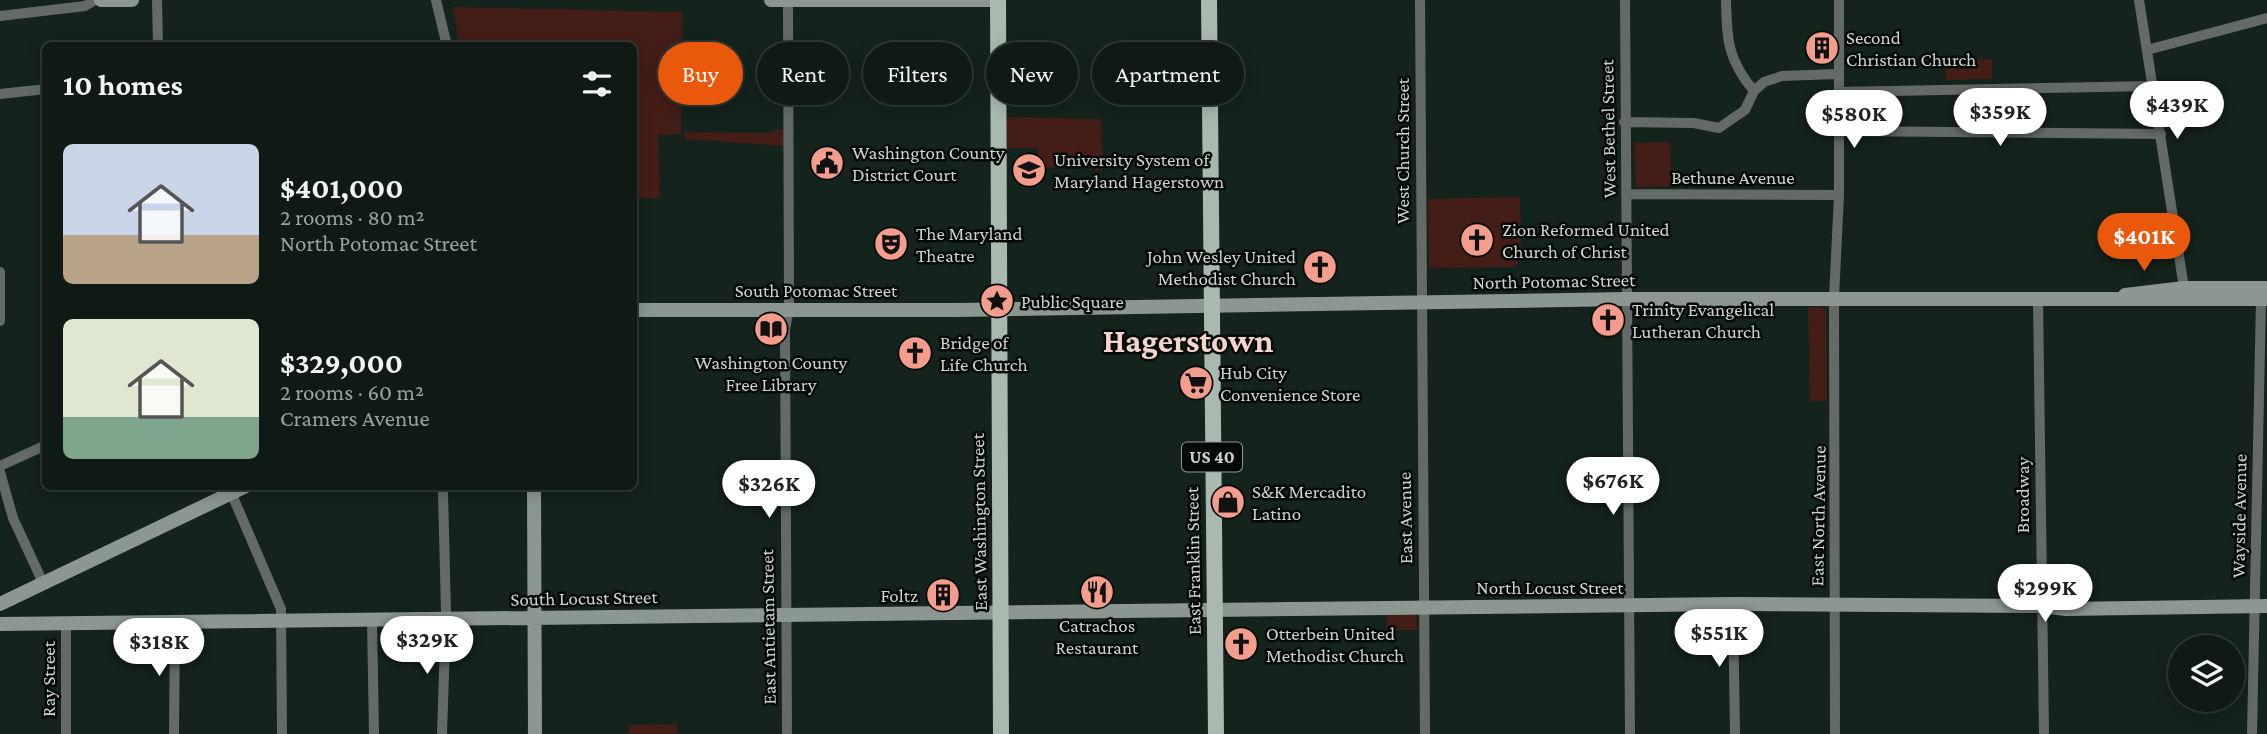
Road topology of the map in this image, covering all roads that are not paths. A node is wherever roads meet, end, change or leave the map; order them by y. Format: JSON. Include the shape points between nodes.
{"nodes":[{"id":1,"x":95,"y":0,"type":"edge"},
{"id":2,"x":101,"y":0,"type":"edge"},
{"id":3,"x":132,"y":0,"type":"edge"},
{"id":4,"x":157,"y":0,"type":"edge"},
{"id":5,"x":436,"y":0,"type":"edge"},
{"id":6,"x":771,"y":0,"type":"edge"},
{"id":7,"x":788,"y":0,"type":"edge"},
{"id":8,"x":990,"y":0,"type":"edge"},
{"id":9,"x":998,"y":0,"type":"edge"},
{"id":10,"x":1209,"y":0,"type":"edge"},
{"id":11,"x":1420,"y":0,"type":"edge"},
{"id":12,"x":1625,"y":0,"type":"edge"},
{"id":13,"x":1726,"y":0,"type":"edge"},
{"id":14,"x":1839,"y":0,"type":"edge"},
{"id":15,"x":2139,"y":0,"type":"edge"},
{"id":16,"x":0,"y":16,"type":"edge"},
{"id":17,"x":2267,"y":18,"type":"edge"},
{"id":18,"x":158,"y":42,"type":"edge"},
{"id":19,"x":446,"y":42,"type":"edge"},
{"id":20,"x":2147,"y":50,"type":"junction"},
{"id":21,"x":1837,"y":74,"type":"junction"},
{"id":22,"x":2154,"y":86,"type":"junction"},
{"id":23,"x":42,"y":89,"type":"edge"},
{"id":24,"x":1754,"y":91,"type":"junction"},
{"id":25,"x":1838,"y":92,"type":"junction"},
{"id":26,"x":0,"y":94,"type":"edge"},
{"id":27,"x":1624,"y":122,"type":"junction"},
{"id":28,"x":1839,"y":131,"type":"junction"},
{"id":29,"x":2161,"y":134,"type":"junction"},
{"id":30,"x":1626,"y":194,"type":"junction"},
{"id":31,"x":1839,"y":195,"type":"junction"},
{"id":32,"x":0,"y":272,"type":"edge"},
{"id":33,"x":2184,"y":288,"type":"junction"},
{"id":34,"x":2264,"y":293,"type":"edge"},
{"id":35,"x":1834,"y":298,"type":"junction"},
{"id":36,"x":2038,"y":298,"type":"junction"},
{"id":37,"x":1625,"y":299,"type":"junction"},
{"id":38,"x":2110,"y":299,"type":"junction"},
{"id":39,"x":1420,"y":301,"type":"junction"},
{"id":40,"x":1211,"y":304,"type":"junction"},
{"id":41,"x":789,"y":309,"type":"junction"},
{"id":42,"x":998,"y":309,"type":"junction"},
{"id":43,"x":637,"y":310,"type":"edge"},
{"id":44,"x":0,"y":321,"type":"edge"},
{"id":45,"x":42,"y":447,"type":"edge"},
{"id":46,"x":0,"y":466,"type":"edge"},
{"id":47,"x":0,"y":472,"type":"edge"},
{"id":48,"x":230,"y":490,"type":"edge"},
{"id":49,"x":534,"y":490,"type":"edge"},
{"id":50,"x":443,"y":493,"type":"dead end"},
{"id":51,"x":44,"y":585,"type":"junction"},
{"id":52,"x":0,"y":604,"type":"edge"},
{"id":53,"x":1733,"y":604,"type":"junction"},
{"id":54,"x":1631,"y":606,"type":"junction"},
{"id":55,"x":1834,"y":606,"type":"junction"},
{"id":56,"x":2041,"y":606,"type":"junction"},
{"id":57,"x":2261,"y":606,"type":"edge"},
{"id":58,"x":1424,"y":607,"type":"junction"},
{"id":59,"x":1214,"y":610,"type":"junction"},
{"id":60,"x":1001,"y":613,"type":"junction"},
{"id":61,"x":785,"y":615,"type":"junction"},
{"id":62,"x":536,"y":618,"type":"junction"},
{"id":63,"x":372,"y":619,"type":"junction"},
{"id":64,"x":444,"y":619,"type":"junction"},
{"id":65,"x":1,"y":620,"type":"edge"},
{"id":66,"x":175,"y":622,"type":"junction"},
{"id":67,"x":283,"y":622,"type":"junction"},
{"id":68,"x":66,"y":624,"type":"junction"},
{"id":69,"x":66,"y":734,"type":"edge"},
{"id":70,"x":174,"y":734,"type":"edge"},
{"id":71,"x":282,"y":734,"type":"edge"},
{"id":72,"x":374,"y":734,"type":"edge"},
{"id":73,"x":442,"y":734,"type":"edge"},
{"id":74,"x":536,"y":734,"type":"edge"},
{"id":75,"x":786,"y":734,"type":"edge"},
{"id":76,"x":1001,"y":734,"type":"edge"},
{"id":77,"x":1216,"y":734,"type":"edge"},
{"id":78,"x":1425,"y":734,"type":"edge"},
{"id":79,"x":1630,"y":734,"type":"edge"},
{"id":80,"x":1735,"y":734,"type":"edge"},
{"id":81,"x":1835,"y":734,"type":"edge"},
{"id":82,"x":2044,"y":734,"type":"edge"},
{"id":83,"x":2252,"y":734,"type":"edge"}],
"edges":[{"from":1,"to":16,"type":"street","via":[[85,6]]},
{"from":2,"to":3,"type":"main road"},
{"from":4,"to":18,"type":"street"},
{"from":5,"to":19,"type":"street"},
{"from":6,"to":7,"type":"main road"},
{"from":7,"to":8,"type":"main road"},
{"from":7,"to":41,"type":"street","name":"East Antietam Street"},
{"from":9,"to":42,"type":"main road","name":"East Washington Street"},
{"from":10,"to":40,"type":"main road","number":"US 40"},
{"from":11,"to":39,"type":"street","name":"West Church Street"},
{"from":12,"to":27,"type":"street","name":"West Bethel Street"},
{"from":13,"to":24,"type":"street","via":[[1731,57]]},
{"from":14,"to":21,"type":"street","name":"East North Avenue"},
{"from":15,"to":20,"type":"street"},
{"from":17,"to":20,"type":"street"},
{"from":20,"to":22,"type":"street"},
{"from":21,"to":24,"type":"street","via":[[1782,76]]},
{"from":21,"to":25,"type":"street","name":"East North Avenue"},
{"from":22,"to":25,"type":"street"},
{"from":22,"to":29,"type":"street"},
{"from":23,"to":26,"type":"street"},
{"from":24,"to":27,"type":"street","via":[[1745,110],[1719,128]]},
{"from":25,"to":28,"type":"street","name":"East North Avenue"},
{"from":27,"to":30,"type":"street","name":"West Bethel Street"},
{"from":28,"to":29,"type":"street"},
{"from":28,"to":31,"type":"street","name":"East North Avenue"},
{"from":29,"to":33,"type":"street"},
{"from":30,"to":31,"type":"street","name":"Bethune Avenue"},
{"from":30,"to":37,"type":"street","name":"West Bethel Street"},
{"from":31,"to":35,"type":"street","name":"East North Avenue"},
{"from":32,"to":44,"type":"street"},
{"from":33,"to":34,"type":"main road","name":"North Potomac Street"},
{"from":33,"to":38,"type":"main road","name":"North Potomac Street","via":[[2146,290]]},
{"from":34,"to":38,"type":"main road","name":"North Potomac Street"},
{"from":34,"to":57,"type":"street","name":"Wayside Avenue"},
{"from":35,"to":36,"type":"main road","name":"North Potomac Street"},
{"from":35,"to":37,"type":"main road","name":"North Potomac Street"},
{"from":35,"to":55,"type":"street","name":"East North Avenue"},
{"from":36,"to":38,"type":"main road","name":"North Potomac Street"},
{"from":36,"to":56,"type":"street","name":"Broadway"},
{"from":37,"to":39,"type":"main road","name":"North Potomac Street"},
{"from":37,"to":54,"type":"street","name":"West Bethel Street"},
{"from":39,"to":40,"type":"main road","name":"North Potomac Street"},
{"from":39,"to":58,"type":"street","name":"East Avenue"},
{"from":40,"to":42,"type":"main road","name":"North Potomac Street"},
{"from":40,"to":59,"type":"main road","name":"East Franklin Street","number":"US 40"},
{"from":41,"to":42,"type":"main road","name":"South Potomac Street"},
{"from":41,"to":43,"type":"main road","name":"South Potomac Street"},
{"from":41,"to":61,"type":"street","name":"East Antietam Street","via":[[785,329]]},
{"from":42,"to":60,"type":"main road","name":"East Washington Street"},
{"from":45,"to":46,"type":"street"},
{"from":47,"to":51,"type":"street","via":[[13,518]]},
{"from":48,"to":51,"type":"main road"},
{"from":48,"to":67,"type":"street"},
{"from":49,"to":62,"type":"main road"},
{"from":50,"to":64,"type":"street"},
{"from":51,"to":52,"type":"main road"},
{"from":53,"to":54,"type":"main road","name":"North Locust Street"},
{"from":53,"to":55,"type":"main road","name":"North Locust Street"},
{"from":53,"to":80,"type":"street"},
{"from":54,"to":58,"type":"main road","name":"North Locust Street"},
{"from":54,"to":79,"type":"street","name":"West Bethel Street"},
{"from":55,"to":56,"type":"main road","name":"North Locust Street"},
{"from":55,"to":81,"type":"street","name":"East North Avenue"},
{"from":56,"to":57,"type":"main road","name":"North Locust Street"},
{"from":56,"to":82,"type":"street","name":"Broadway"},
{"from":57,"to":83,"type":"street","name":"Wayside Avenue"},
{"from":58,"to":59,"type":"main road","name":"North Locust Street"},
{"from":58,"to":78,"type":"street","name":"East Avenue"},
{"from":59,"to":60,"type":"main road","name":"North Locust Street"},
{"from":59,"to":77,"type":"main road","name":"East Franklin Street","number":"US 40"},
{"from":60,"to":61,"type":"main road","name":"South Locust Street"},
{"from":60,"to":76,"type":"main road","name":"East Washington Street"},
{"from":61,"to":62,"type":"main road","name":"South Locust Street"},
{"from":61,"to":75,"type":"street","name":"East Antietam Street"},
{"from":62,"to":64,"type":"main road","name":"South Locust Street"},
{"from":62,"to":74,"type":"main road"},
{"from":63,"to":64,"type":"main road","name":"South Locust Street"},
{"from":63,"to":67,"type":"main road","name":"South Locust Street"},
{"from":63,"to":72,"type":"street"},
{"from":64,"to":73,"type":"street"},
{"from":65,"to":68,"type":"main road","name":"South Locust Street"},
{"from":66,"to":67,"type":"main road","name":"South Locust Street"},
{"from":66,"to":68,"type":"main road","name":"South Locust Street"},
{"from":66,"to":70,"type":"street"},
{"from":67,"to":71,"type":"street"},
{"from":68,"to":69,"type":"street","name":"Ray Street"}]}
